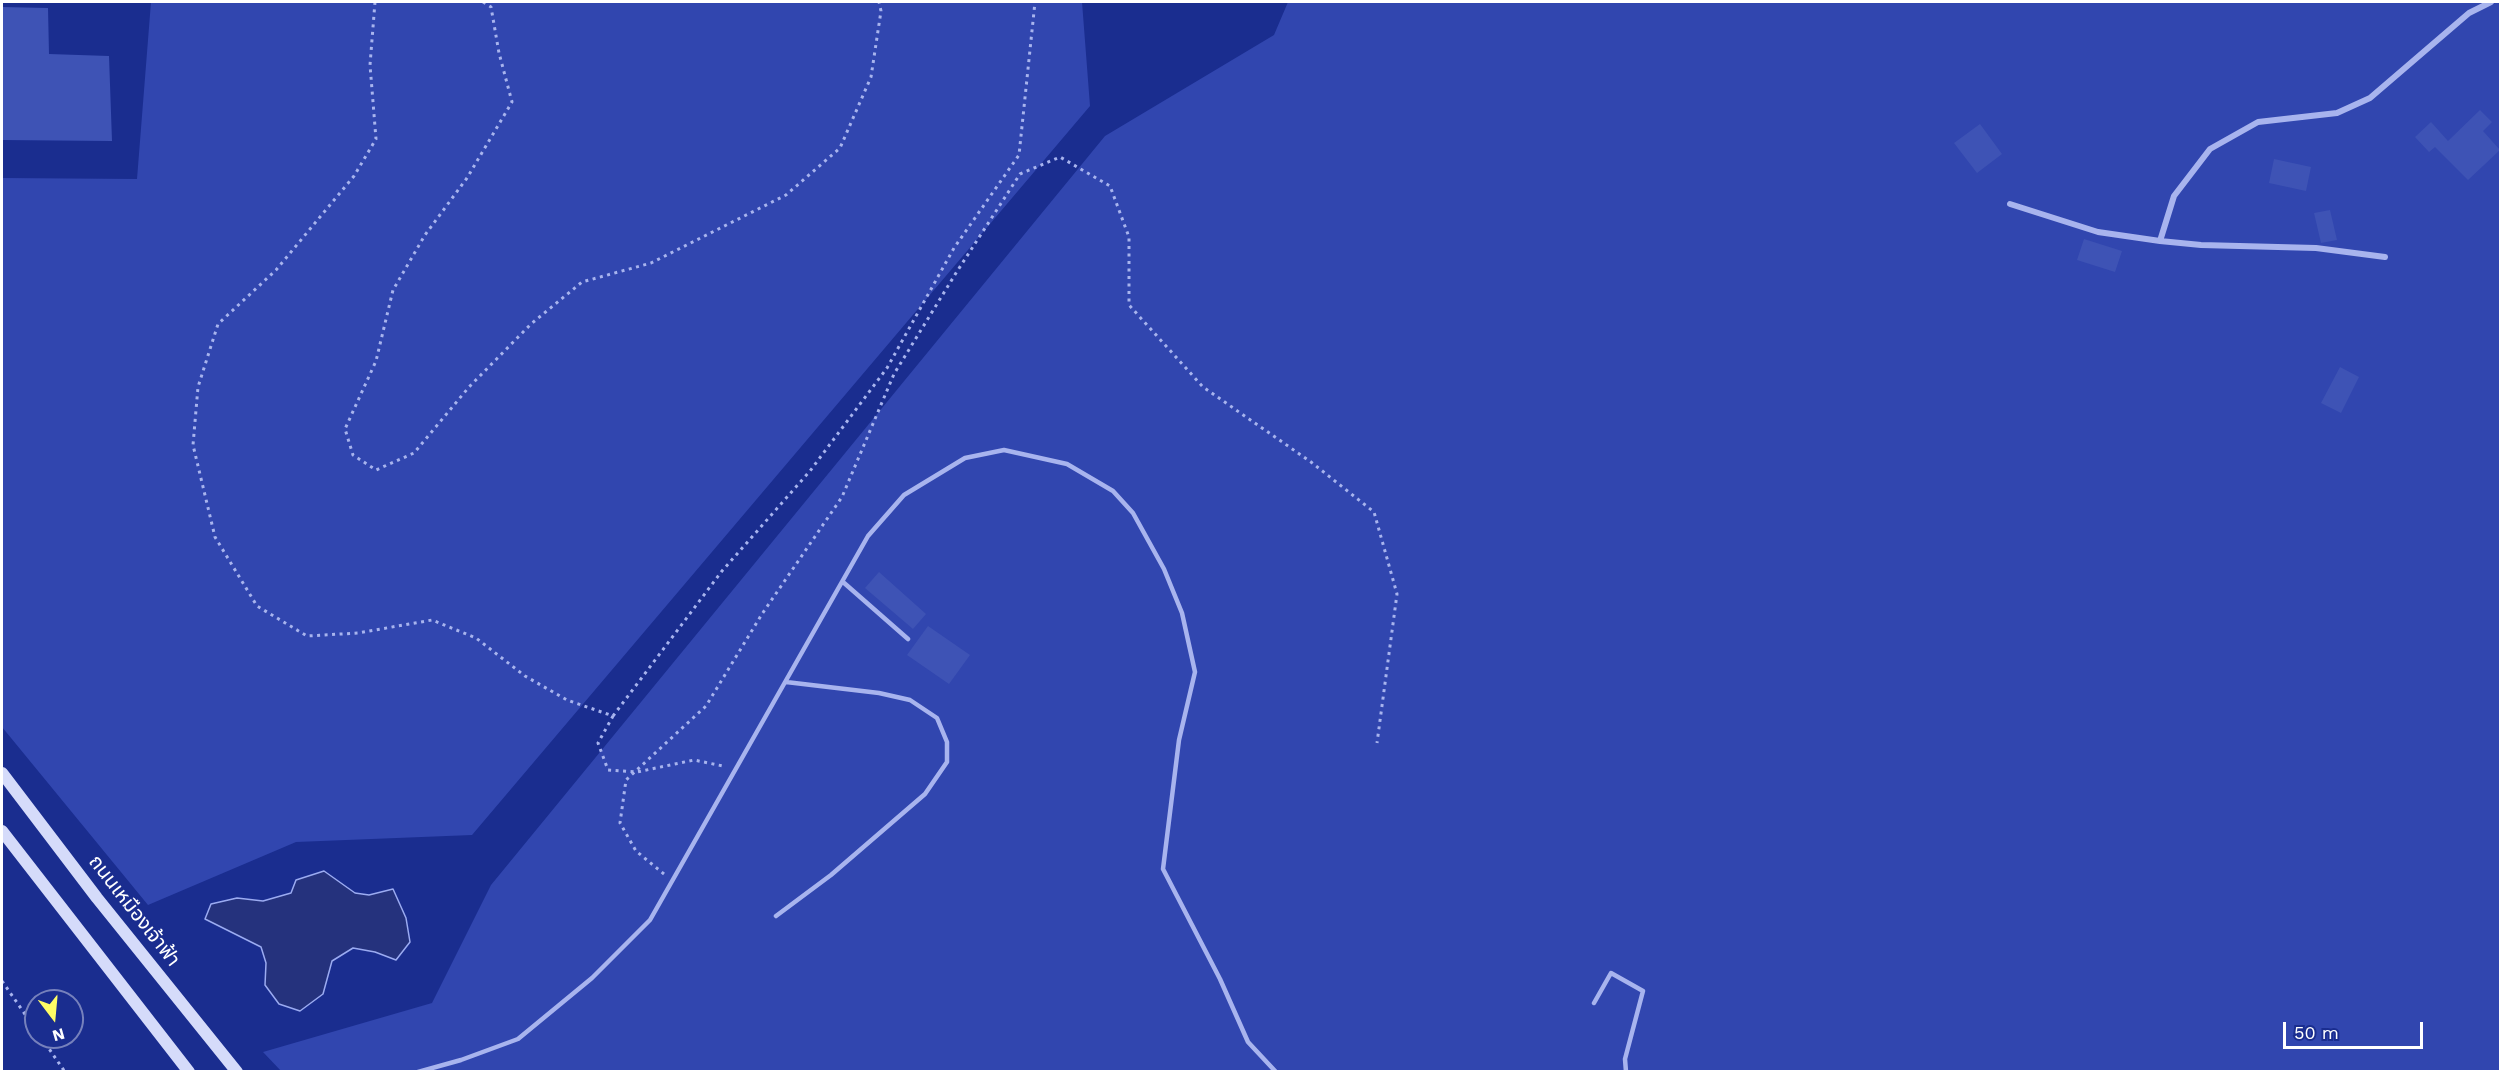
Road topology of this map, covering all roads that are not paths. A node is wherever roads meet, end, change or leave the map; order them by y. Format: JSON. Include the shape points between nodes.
{"nodes":[{"id":1,"x":2491,"y":2,"type":"edge"},
{"id":2,"x":2010,"y":204,"type":"dead end"},
{"id":3,"x":2160,"y":241,"type":"junction"},
{"id":4,"x":2385,"y":257,"type":"dead end"},
{"id":5,"x":843,"y":582,"type":"junction"},
{"id":6,"x":908,"y":639,"type":"dead end"},
{"id":7,"x":786,"y":682,"type":"junction"},
{"id":8,"x":2,"y":773,"type":"edge"},
{"id":9,"x":2,"y":831,"type":"edge"},
{"id":10,"x":776,"y":916,"type":"dead end"},
{"id":11,"x":1594,"y":1004,"type":"dead end"},
{"id":12,"x":189,"y":1071,"type":"edge"},
{"id":13,"x":237,"y":1071,"type":"edge"},
{"id":14,"x":418,"y":1071,"type":"edge"},
{"id":15,"x":1276,"y":1071,"type":"edge"},
{"id":16,"x":1626,"y":1071,"type":"edge"}],
"edges":[{"from":1,"to":3,"type":"street","via":[[2469,13],[2370,98],[2337,113],[2258,122],[2210,149],[2174,196]]},
{"from":2,"to":3,"type":"street","via":[[2098,232]]},
{"from":3,"to":4,"type":"street","via":[[2316,248]]},
{"from":5,"to":6,"type":"lane"},
{"from":5,"to":7,"type":"lane"},
{"from":5,"to":15,"type":"lane","via":[[868,536],[904,495],[965,458],[1004,450],[1067,464],[1113,491],[1133,513],[1164,569],[1182,613],[1195,672],[1179,740],[1163,869],[1248,1042]]},
{"from":7,"to":10,"type":"lane","via":[[910,700],[937,718],[947,742],[947,762],[925,794],[831,875]]},
{"from":7,"to":14,"type":"lane","via":[[650,920],[592,978],[518,1039]]},
{"from":8,"to":13,"type":"street","name":"ถนนเหมืองเจ้าฟ้า"},
{"from":9,"to":12,"type":"street"},
{"from":11,"to":16,"type":"lane","via":[[1611,973],[1643,991],[1625,1059]]}]}
